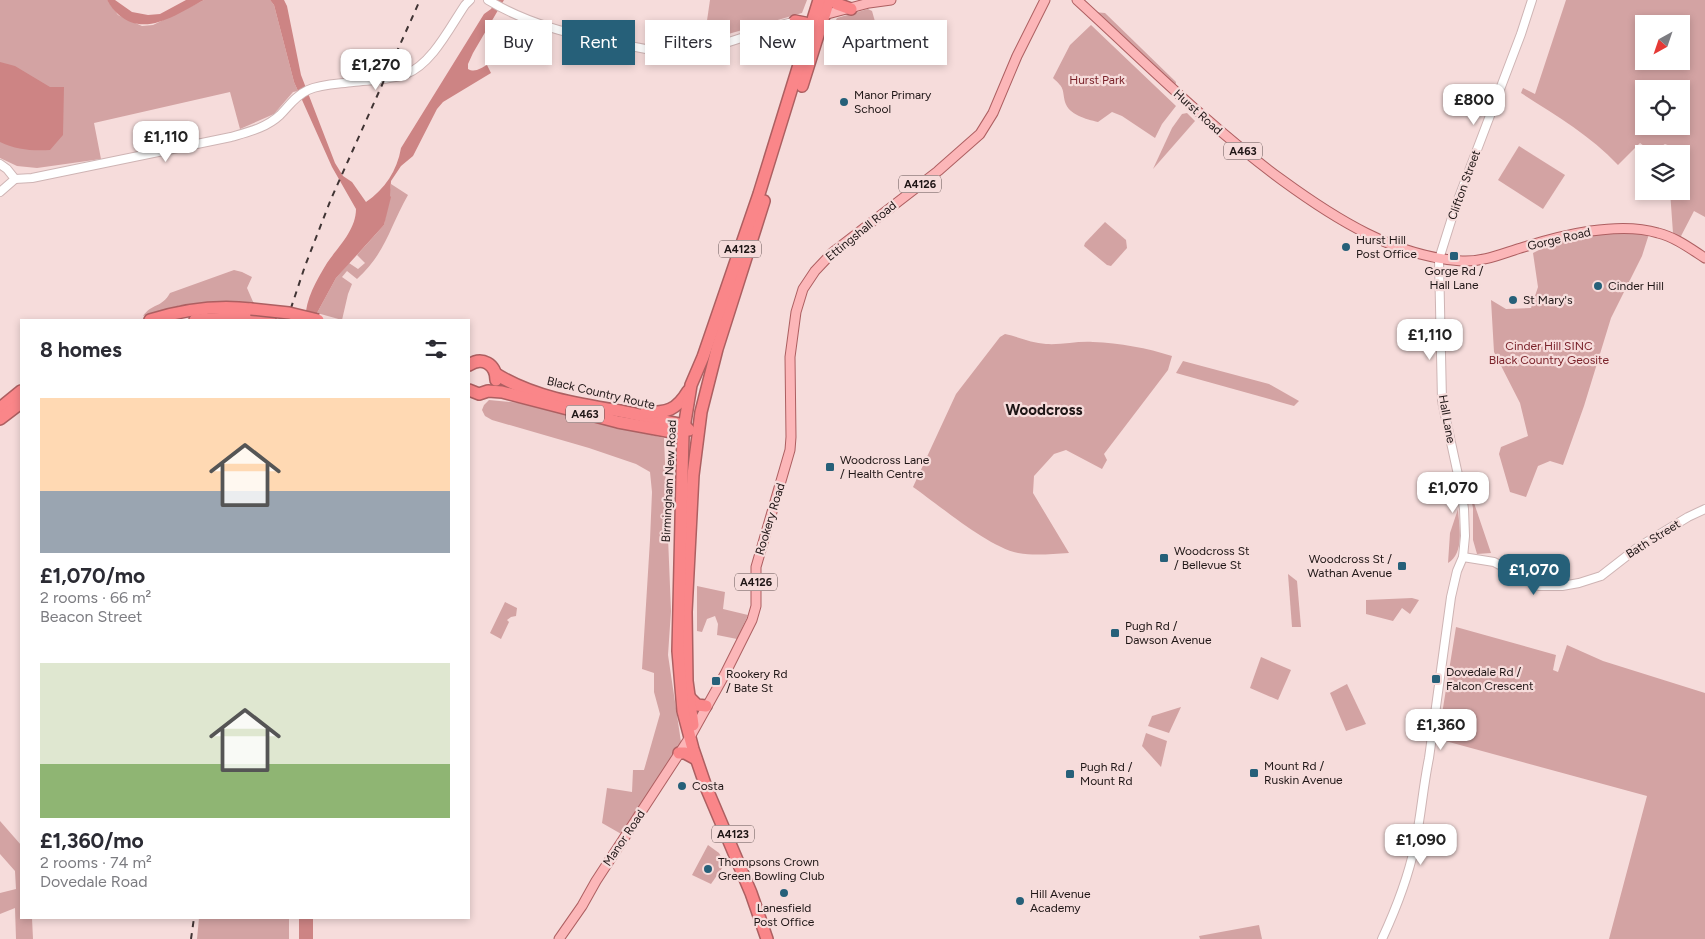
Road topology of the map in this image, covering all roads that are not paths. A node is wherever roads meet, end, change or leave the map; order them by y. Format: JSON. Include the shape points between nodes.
{"nodes":[{"id":1,"x":470,"y":0,"type":"edge"},
{"id":2,"x":489,"y":0,"type":"edge"},
{"id":3,"x":819,"y":0,"type":"edge"},
{"id":4,"x":828,"y":0,"type":"edge"},
{"id":5,"x":835,"y":0,"type":"edge"},
{"id":6,"x":891,"y":0,"type":"edge"},
{"id":7,"x":1045,"y":0,"type":"edge"},
{"id":8,"x":1077,"y":0,"type":"edge"},
{"id":9,"x":1532,"y":0,"type":"edge"},
{"id":10,"x":851,"y":9,"type":"junction"},
{"id":11,"x":816,"y":20,"type":"junction"},
{"id":12,"x":740,"y":38,"type":"edge"},
{"id":13,"x":0,"y":164,"type":"edge"},
{"id":14,"x":15,"y":179,"type":"junction"},
{"id":15,"x":0,"y":192,"type":"edge"},
{"id":16,"x":1439,"y":258,"type":"junction"},
{"id":17,"x":1705,"y":258,"type":"edge"},
{"id":18,"x":248,"y":313,"type":"junction"},
{"id":19,"x":154,"y":319,"type":"edge"},
{"id":20,"x":203,"y":319,"type":"edge"},
{"id":21,"x":267,"y":319,"type":"edge"},
{"id":22,"x":314,"y":319,"type":"edge"},
{"id":23,"x":717,"y":349,"type":"junction"},
{"id":24,"x":790,"y":357,"type":"joint"},
{"id":25,"x":470,"y":364,"type":"edge"},
{"id":26,"x":496,"y":374,"type":"junction"},
{"id":27,"x":692,"y":385,"type":"junction"},
{"id":28,"x":470,"y":390,"type":"edge"},
{"id":29,"x":20,"y":392,"type":"edge"},
{"id":30,"x":488,"y":392,"type":"junction"},
{"id":31,"x":20,"y":404,"type":"edge"},
{"id":32,"x":0,"y":408,"type":"edge"},
{"id":33,"x":634,"y":414,"type":"junction"},
{"id":34,"x":0,"y":419,"type":"edge"},
{"id":35,"x":685,"y":430,"type":"junction"},
{"id":36,"x":698,"y":440,"type":"junction"},
{"id":37,"x":1705,"y":509,"type":"edge"},
{"id":38,"x":1463,"y":557,"type":"junction"},
{"id":39,"x":689,"y":697,"type":"junction"},
{"id":40,"x":706,"y":706,"type":"junction"},
{"id":41,"x":692,"y":732,"type":"junction"},
{"id":42,"x":679,"y":753,"type":"junction"},
{"id":43,"x":696,"y":759,"type":"junction"},
{"id":44,"x":761,"y":912,"type":"junction"},
{"id":45,"x":559,"y":939,"type":"edge"},
{"id":46,"x":767,"y":939,"type":"edge"},
{"id":47,"x":774,"y":939,"type":"edge"},
{"id":48,"x":1382,"y":939,"type":"edge"}],
"edges":[{"from":1,"to":14,"type":"street","via":[[430,56],[408,73],[311,89],[296,97],[275,119],[243,134]]},
{"from":2,"to":12,"type":"street","via":[[537,24],[564,32],[675,53]]},
{"from":3,"to":11,"type":"highway","name":"Birmingham New Road","number":"A4123"},
{"from":4,"to":11,"type":"highway","name":"Birmingham New Road","number":"A4123"},
{"from":5,"to":10,"type":"highway","via":[[837,4]]},
{"from":6,"to":10,"type":"main road"},
{"from":7,"to":24,"type":"main road","name":"Ettingshall Road","number":"A4126","via":[[980,134],[815,270],[798,302]]},
{"from":8,"to":16,"type":"main road","name":"Hurst Road","number":"A463","via":[[1202,117],[1307,198],[1354,227]]},
{"from":9,"to":16,"type":"street","name":"Clifton Street"},
{"from":10,"to":11,"type":"main road"},
{"from":11,"to":23,"type":"highway","name":"Birmingham New Road","number":"A4123"},
{"from":11,"to":27,"type":"highway","name":"Birmingham New Road","number":"A4123"},
{"from":13,"to":14,"type":"street"},
{"from":14,"to":15,"type":"street"},
{"from":16,"to":17,"type":"main road","name":"Gorge Road","number":"A463","via":[[1480,261],[1556,238],[1619,229],[1660,233]]},
{"from":16,"to":38,"type":"street","name":"Hall Lane","via":[[1442,401],[1464,509]]},
{"from":18,"to":19,"type":"highway","via":[[224,308],[188,311]]},
{"from":18,"to":20,"type":"highway"},
{"from":18,"to":21,"type":"highway"},
{"from":18,"to":22,"type":"highway","bridge":true,"via":[[288,313]]},
{"from":23,"to":35,"type":"highway","number":"A4123"},
{"from":23,"to":36,"type":"highway","name":"Birmingham New Road","number":"A4123","via":[[701,412]]},
{"from":24,"to":40,"type":"main road","name":"Rookery Road","number":"A4126","via":[[790,450],[756,567],[755,613]]},
{"from":25,"to":26,"type":"highway","name":"Black Country Route","via":[[485,362]]},
{"from":26,"to":30,"type":"highway","via":[[494,385]]},
{"from":26,"to":33,"type":"highway","name":"Black Country Route","number":"A463","via":[[533,392]]},
{"from":27,"to":33,"type":"highway","number":"A463","via":[[682,402],[674,408],[665,412]]},
{"from":27,"to":35,"type":"highway","name":"Birmingham New Road","number":"A4123"},
{"from":28,"to":30,"type":"highway","name":"Black Country Route","via":[[479,394]]},
{"from":29,"to":32,"type":"highway"},
{"from":30,"to":35,"type":"highway","name":"Black Country Route","number":"A463","via":[[502,392],[618,422]]},
{"from":31,"to":34,"type":"highway"},
{"from":33,"to":35,"type":"highway","name":"Black Country Route","number":"A463"},
{"from":35,"to":36,"type":"highway"},
{"from":35,"to":41,"type":"highway","name":"Birmingham New Road","number":"A4123","via":[[678,650],[682,703]]},
{"from":36,"to":39,"type":"highway","name":"Birmingham New Road","number":"A4123","via":[[693,475],[686,612]]},
{"from":37,"to":38,"type":"street","name":"Bath Street","via":[[1637,548],[1605,574],[1570,584],[1539,586],[1494,562]]},
{"from":38,"to":48,"type":"street","name":"Hall Lane","via":[[1450,597],[1416,843],[1397,906]]},
{"from":39,"to":40,"type":"highway","via":[[697,705]]},
{"from":39,"to":41,"type":"highway","name":"Birmingham New Road","number":"A4123"},
{"from":40,"to":41,"type":"main road","name":"Rookery Road","number":"A4126"},
{"from":41,"to":42,"type":"main road","name":"Manor Road","number":"A4126"},
{"from":41,"to":43,"type":"highway","name":"Birmingham New Road","number":"A4123"},
{"from":41,"to":44,"type":"highway","name":"Birmingham New Road","number":"A4123","via":[[748,868]]},
{"from":42,"to":43,"type":"highway"},
{"from":42,"to":45,"type":"main road","name":"Manor Road","number":"A4126"},
{"from":43,"to":44,"type":"highway","name":"Birmingham New Road","number":"A4123","via":[[715,811]]},
{"from":44,"to":46,"type":"highway","name":"Birmingham New Road","number":"A4123"},
{"from":44,"to":47,"type":"highway","name":"Birmingham New Road","number":"A4123"}]}
